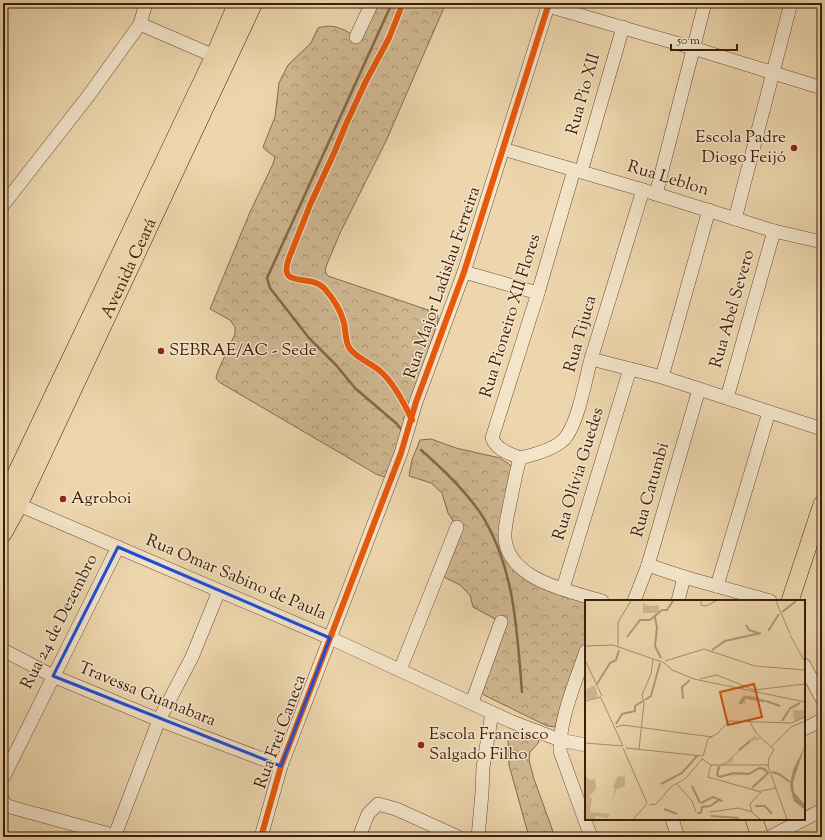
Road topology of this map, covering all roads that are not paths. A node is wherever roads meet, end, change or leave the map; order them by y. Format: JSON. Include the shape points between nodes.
{"nodes":[{"id":1,"x":146,"y":3,"type":"edge"},
{"id":2,"x":237,"y":3,"type":"edge"},
{"id":3,"x":254,"y":3,"type":"edge"},
{"id":4,"x":372,"y":3,"type":"edge"},
{"id":5,"x":705,"y":3,"type":"edge"},
{"id":6,"x":791,"y":3,"type":"edge"},
{"id":7,"x":548,"y":4,"type":"edge"},
{"id":8,"x":140,"y":24,"type":"junction"},
{"id":9,"x":622,"y":27,"type":"junction"},
{"id":10,"x":356,"y":37,"type":"dead end"},
{"id":11,"x":693,"y":48,"type":"junction"},
{"id":12,"x":214,"y":56,"type":"junction"},
{"id":13,"x":773,"y":74,"type":"junction"},
{"id":14,"x":822,"y":88,"type":"edge"},
{"id":15,"x":503,"y":149,"type":"junction"},
{"id":16,"x":578,"y":171,"type":"junction"},
{"id":17,"x":643,"y":190,"type":"junction"},
{"id":18,"x":656,"y":194,"type":"junction"},
{"id":19,"x":3,"y":205,"type":"edge"},
{"id":20,"x":709,"y":210,"type":"junction"},
{"id":21,"x":735,"y":219,"type":"junction"},
{"id":22,"x":774,"y":230,"type":"junction"},
{"id":23,"x":822,"y":242,"type":"edge"},
{"id":24,"x":464,"y":272,"type":"junction"},
{"id":25,"x":538,"y":293,"type":"junction"},
{"id":26,"x":591,"y":359,"type":"junction"},
{"id":27,"x":630,"y":369,"type":"junction"},
{"id":28,"x":662,"y":378,"type":"junction"},
{"id":29,"x":699,"y":389,"type":"junction"},
{"id":30,"x":727,"y":398,"type":"junction"},
{"id":31,"x":768,"y":412,"type":"junction"},
{"id":32,"x":822,"y":429,"type":"edge"},
{"id":33,"x":520,"y":458,"type":"junction"},
{"id":34,"x":7,"y":501,"type":"edge"},
{"id":35,"x":822,"y":504,"type":"edge"},
{"id":36,"x":457,"y":527,"type":"dead end"},
{"id":37,"x":819,"y":528,"type":"edge"},
{"id":38,"x":3,"y":534,"type":"edge"},
{"id":39,"x":118,"y":547,"type":"junction"},
{"id":40,"x":648,"y":565,"type":"junction"},
{"id":41,"x":684,"y":577,"type":"junction"},
{"id":42,"x":717,"y":586,"type":"junction"},
{"id":43,"x":563,"y":588,"type":"junction"},
{"id":44,"x":220,"y":591,"type":"junction"},
{"id":45,"x":599,"y":600,"type":"edge"},
{"id":46,"x":634,"y":600,"type":"edge"},
{"id":47,"x":678,"y":600,"type":"edge"},
{"id":48,"x":766,"y":600,"type":"edge"},
{"id":49,"x":790,"y":600,"type":"edge"},
{"id":50,"x":501,"y":622,"type":"dead end"},
{"id":51,"x":330,"y":638,"type":"junction"},
{"id":52,"x":3,"y":650,"type":"edge"},
{"id":53,"x":585,"y":654,"type":"edge"},
{"id":54,"x":805,"y":667,"type":"edge"},
{"id":55,"x":400,"y":670,"type":"junction"},
{"id":56,"x":52,"y":676,"type":"junction"},
{"id":57,"x":822,"y":699,"type":"edge"},
{"id":58,"x":472,"y":702,"type":"junction"},
{"id":59,"x":492,"y":713,"type":"junction"},
{"id":60,"x":159,"y":720,"type":"junction"},
{"id":61,"x":822,"y":720,"type":"edge"},
{"id":62,"x":805,"y":728,"type":"edge"},
{"id":63,"x":560,"y":740,"type":"junction"},
{"id":64,"x":585,"y":745,"type":"edge"},
{"id":65,"x":281,"y":766,"type":"junction"},
{"id":66,"x":3,"y":778,"type":"edge"},
{"id":67,"x":3,"y":800,"type":"edge"},
{"id":68,"x":822,"y":810,"type":"edge"},
{"id":69,"x":805,"y":819,"type":"edge"},
{"id":70,"x":672,"y":820,"type":"edge"},
{"id":71,"x":754,"y":820,"type":"edge"},
{"id":72,"x":803,"y":820,"type":"edge"},
{"id":73,"x":435,"y":832,"type":"edge"},
{"id":74,"x":117,"y":836,"type":"edge"},
{"id":75,"x":261,"y":837,"type":"edge"},
{"id":76,"x":359,"y":837,"type":"edge"},
{"id":77,"x":458,"y":837,"type":"edge"},
{"id":78,"x":478,"y":837,"type":"edge"},
{"id":79,"x":591,"y":837,"type":"edge"},
{"id":80,"x":678,"y":837,"type":"edge"},
{"id":81,"x":760,"y":837,"type":"edge"},
{"id":82,"x":770,"y":837,"type":"edge"}],
"edges":[{"from":1,"to":8,"type":"street"},
{"from":2,"to":12,"type":"main road","name":"Avenida Ceará"},
{"from":3,"to":34,"type":"main road","name":"Avenida Ceará"},
{"from":4,"to":10,"type":"street"},
{"from":5,"to":11,"type":"street"},
{"from":6,"to":13,"type":"street"},
{"from":7,"to":9,"type":"street"},
{"from":7,"to":15,"type":"street","name":"Rua Major Ladislau Ferreira"},
{"from":8,"to":12,"type":"street"},
{"from":8,"to":19,"type":"street","via":[[89,95]]},
{"from":9,"to":11,"type":"street"},
{"from":9,"to":16,"type":"street","name":"Rua Pio XII"},
{"from":11,"to":13,"type":"street"},
{"from":11,"to":18,"type":"street"},
{"from":12,"to":34,"type":"main road","name":"Avenida Ceará"},
{"from":13,"to":14,"type":"street"},
{"from":13,"to":21,"type":"street"},
{"from":15,"to":16,"type":"street","name":"Rua Leblon"},
{"from":15,"to":24,"type":"street","name":"Rua Major Ladislau Ferreira"},
{"from":16,"to":17,"type":"street","name":"Rua Leblon"},
{"from":16,"to":25,"type":"street","name":"Rua Pioneiro XII Flores"},
{"from":17,"to":18,"type":"street","name":"Rua Leblon"},
{"from":17,"to":26,"type":"street","name":"Rua Tijuca"},
{"from":18,"to":20,"type":"street","name":"Rua Leblon"},
{"from":20,"to":21,"type":"street","name":"Rua Leblon"},
{"from":20,"to":28,"type":"street"},
{"from":21,"to":22,"type":"street","name":"Rua Leblon"},
{"from":22,"to":23,"type":"street","name":"Rua Leblon"},
{"from":22,"to":30,"type":"street","name":"Rua Abel Severo"},
{"from":24,"to":25,"type":"street"},
{"from":24,"to":51,"type":"street","name":"Rua Major Ladislau Ferreira","via":[[416,402],[401,453]]},
{"from":25,"to":33,"type":"street","name":"Rua Pioneiro XII Flores","via":[[492,438],[501,450]]},
{"from":26,"to":27,"type":"street"},
{"from":26,"to":33,"type":"street","name":"Rua Tijuca","via":[[573,425],[566,439],[543,451]]},
{"from":27,"to":28,"type":"street"},
{"from":27,"to":43,"type":"street","name":"Rua Olívia Guedes"},
{"from":28,"to":29,"type":"street"},
{"from":29,"to":30,"type":"street"},
{"from":29,"to":40,"type":"street","name":"Rua Catumbi"},
{"from":30,"to":31,"type":"street"},
{"from":31,"to":32,"type":"street"},
{"from":31,"to":42,"type":"street"},
{"from":33,"to":43,"type":"street","via":[[505,539],[514,562],[537,579]]},
{"from":34,"to":38,"type":"main road","name":"Avenida Ceará"},
{"from":34,"to":39,"type":"street","name":"Rua Omar Sabino de Paula"},
{"from":35,"to":37,"type":"main road"},
{"from":36,"to":55,"type":"street"},
{"from":37,"to":49,"type":"main road"},
{"from":39,"to":44,"type":"street","name":"Rua Omar Sabino de Paula"},
{"from":39,"to":56,"type":"street","name":"Rua 24 de Dezembro"},
{"from":40,"to":41,"type":"street"},
{"from":40,"to":46,"type":"street","name":"Rua Catumbi"},
{"from":41,"to":42,"type":"street"},
{"from":41,"to":47,"type":"street"},
{"from":42,"to":48,"type":"street"},
{"from":43,"to":45,"type":"street"},
{"from":44,"to":51,"type":"street","name":"Rua Omar Sabino de Paula"},
{"from":44,"to":60,"type":"street","via":[[192,657]]},
{"from":50,"to":58,"type":"street"},
{"from":51,"to":55,"type":"street","name":"Rua Omar Sabino de Paula"},
{"from":51,"to":65,"type":"street","name":"Rua Frei Caneca"},
{"from":52,"to":56,"type":"street","name":"Travessa Guanabara"},
{"from":53,"to":63,"type":"street","via":[[562,725]]},
{"from":54,"to":57,"type":"street"},
{"from":55,"to":58,"type":"street","name":"Rua Omar Sabino de Paula"},
{"from":56,"to":60,"type":"street","name":"Travessa Guanabara"},
{"from":56,"to":66,"type":"street","name":"Rua 24 de Dezembro"},
{"from":58,"to":59,"type":"street","name":"Rua Omar Sabino de Paula"},
{"from":59,"to":63,"type":"street","name":"Rua Omar Sabino de Paula"},
{"from":59,"to":78,"type":"street","via":[[482,767]]},
{"from":60,"to":65,"type":"street","name":"Travessa Guanabara"},
{"from":60,"to":74,"type":"street"},
{"from":61,"to":62,"type":"street"},
{"from":63,"to":64,"type":"street","name":"Rua Omar Sabino de Paula"},
{"from":63,"to":79,"type":"street","via":[[560,751]]},
{"from":65,"to":75,"type":"street","name":"Rua Frei Caneca"},
{"from":67,"to":74,"type":"street","via":[[5,805],[14,808]]},
{"from":68,"to":69,"type":"street"},
{"from":70,"to":80,"type":"street"},
{"from":71,"to":81,"type":"main road"},
{"from":72,"to":82,"type":"street"},
{"from":73,"to":76,"type":"street","via":[[396,809],[378,804],[368,814]]},
{"from":73,"to":77,"type":"street"}]}
